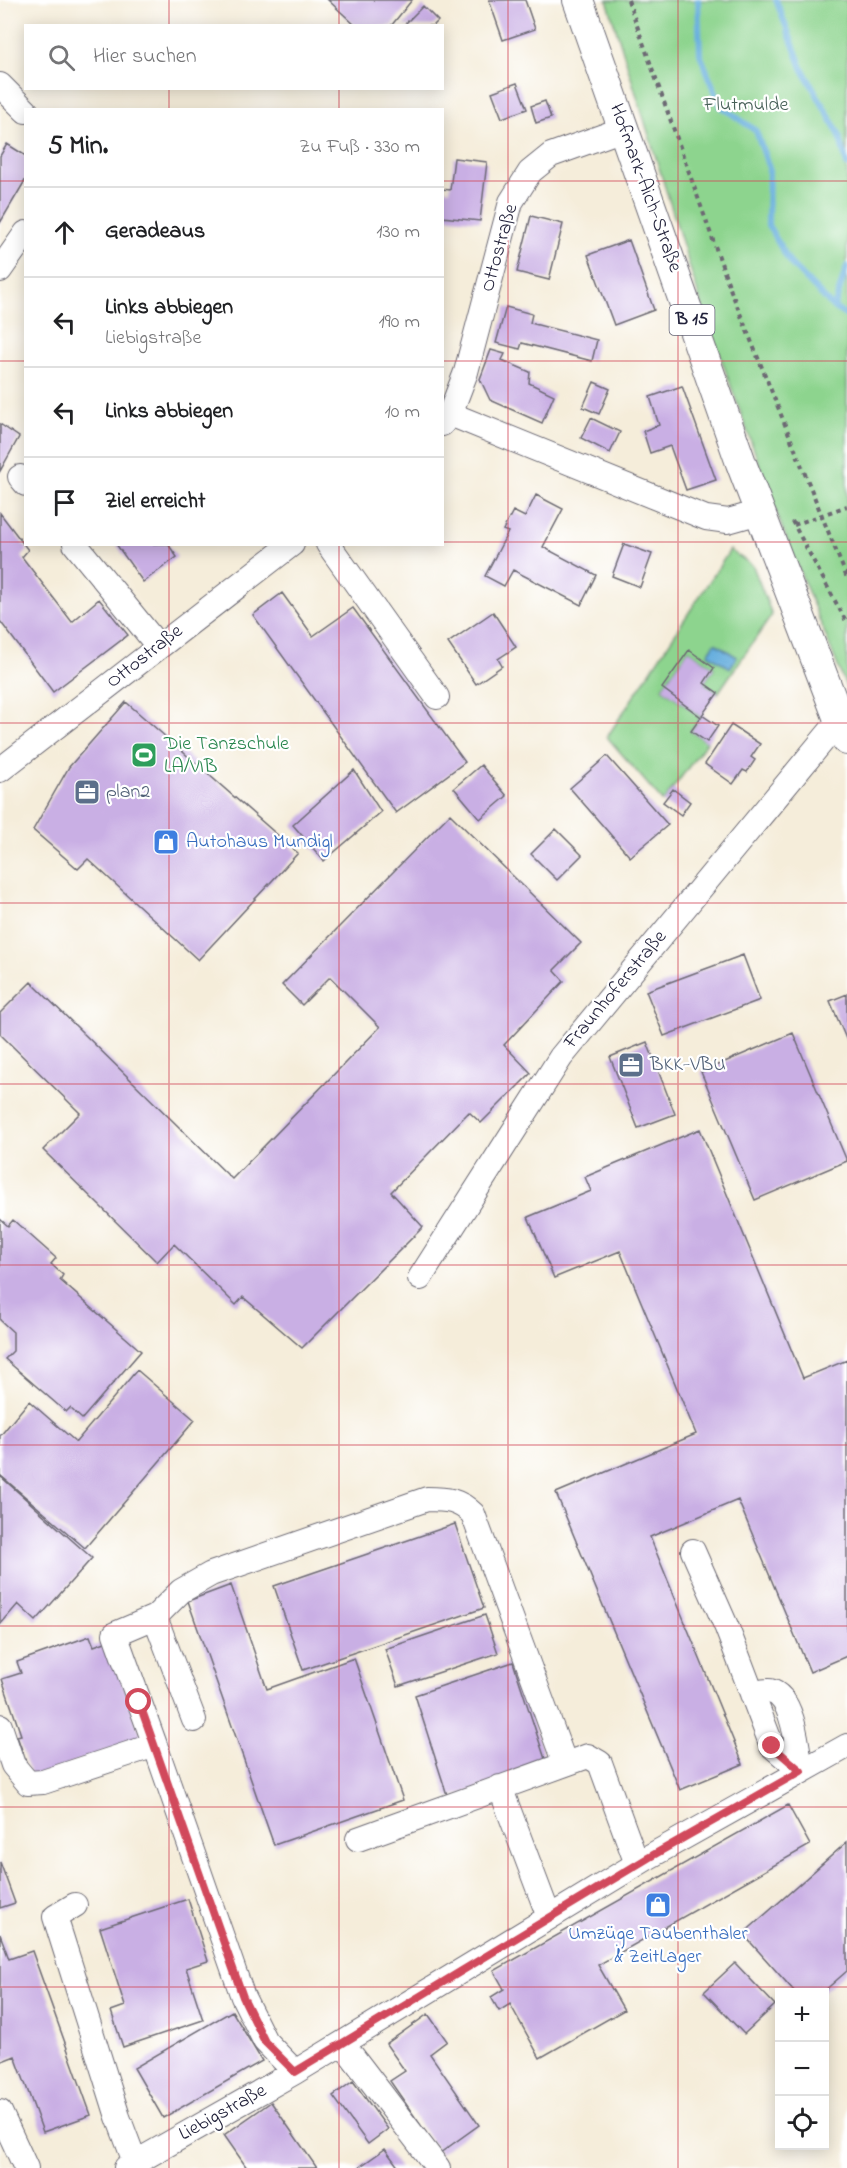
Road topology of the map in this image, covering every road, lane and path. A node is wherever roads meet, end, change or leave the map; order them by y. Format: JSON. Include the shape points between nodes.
{"nodes":[{"id":1,"x":578,"y":0,"type":"edge"},
{"id":2,"x":628,"y":0,"type":"edge"},
{"id":3,"x":0,"y":85,"type":"edge"},
{"id":4,"x":24,"y":109,"type":"edge"},
{"id":5,"x":623,"y":129,"type":"junction"},
{"id":6,"x":24,"y":236,"type":"edge"},
{"id":7,"x":0,"y":270,"type":"edge"},
{"id":8,"x":446,"y":419,"type":"edge"},
{"id":9,"x":847,"y":506,"type":"edge"},
{"id":10,"x":760,"y":512,"type":"junction"},
{"id":11,"x":789,"y":516,"type":"dead end"},
{"id":12,"x":823,"y":516,"type":"junction"},
{"id":13,"x":794,"y":526,"type":"junction"},
{"id":14,"x":77,"y":546,"type":"edge"},
{"id":15,"x":289,"y":546,"type":"edge"},
{"id":16,"x":329,"y":546,"type":"edge"},
{"id":17,"x":847,"y":578,"type":"edge"},
{"id":18,"x":847,"y":623,"type":"edge"},
{"id":19,"x":158,"y":646,"type":"junction"},
{"id":20,"x":437,"y":697,"type":"dead end"},
{"id":21,"x":843,"y":731,"type":"edge"},
{"id":22,"x":0,"y":770,"type":"edge"},
{"id":23,"x":420,"y":1278,"type":"dead end"},
{"id":24,"x":693,"y":1551,"type":"dead end"},
{"id":25,"x":155,"y":1617,"type":"junction"},
{"id":26,"x":194,"y":1720,"type":"dead end"},
{"id":27,"x":0,"y":1726,"type":"edge"},
{"id":28,"x":155,"y":1745,"type":"junction"},
{"id":29,"x":847,"y":1746,"type":"edge"},
{"id":30,"x":565,"y":1764,"type":"junction"},
{"id":31,"x":801,"y":1771,"type":"junction"},
{"id":32,"x":500,"y":1787,"type":"junction"},
{"id":33,"x":358,"y":1839,"type":"dead end"},
{"id":34,"x":637,"y":1864,"type":"junction"},
{"id":35,"x":75,"y":1905,"type":"dead end"},
{"id":36,"x":549,"y":1917,"type":"junction"},
{"id":37,"x":343,"y":2044,"type":"junction"},
{"id":38,"x":295,"y":2072,"type":"junction"},
{"id":39,"x":0,"y":2112,"type":"edge"},
{"id":40,"x":130,"y":2165,"type":"edge"},
{"id":41,"x":26,"y":2168,"type":"edge"},
{"id":42,"x":438,"y":2168,"type":"edge"}],
"edges":[{"from":1,"to":5,"type":"main road","name":"Hofmark-Aich-Straße","number":"B 15"},
{"from":2,"to":12,"type":"path","via":[[731,291]]},
{"from":3,"to":4,"type":"street"},
{"from":5,"to":8,"type":"street","name":"Ottostraße","via":[[551,155],[530,172],[511,202],[466,372]]},
{"from":5,"to":10,"type":"main road","name":"Hofmark-Aich-Straße","number":"B 15"},
{"from":6,"to":7,"type":"street"},
{"from":8,"to":10,"type":"street","via":[[706,518],[728,521]]},
{"from":9,"to":12,"type":"path"},
{"from":10,"to":21,"type":"main road","name":"Hofmark-Aich-Straße","number":"B 15"},
{"from":11,"to":13,"type":"path"},
{"from":12,"to":13,"type":"path"},
{"from":12,"to":17,"type":"path"},
{"from":13,"to":18,"type":"path"},
{"from":14,"to":19,"type":"street"},
{"from":15,"to":19,"type":"street","name":"Ottostraße"},
{"from":16,"to":20,"type":"street"},
{"from":19,"to":22,"type":"street","name":"Ottostraße"},
{"from":21,"to":23,"type":"street","name":"Fraunhoferstraße","via":[[561,1057]]},
{"from":24,"to":31,"type":"street","via":[[772,1746]]},
{"from":25,"to":26,"type":"street"},
{"from":25,"to":28,"type":"street","via":[[115,1634]]},
{"from":25,"to":30,"type":"street","via":[[181,1591],[211,1574],[427,1499],[463,1504],[473,1514]]},
{"from":27,"to":28,"type":"street","via":[[12,1764],[28,1783],[43,1782]]},
{"from":28,"to":38,"type":"street","via":[[243,1997],[265,2042]]},
{"from":29,"to":31,"type":"street","name":"Liebigstraße"},
{"from":30,"to":32,"type":"street"},
{"from":30,"to":34,"type":"street","via":[[588,1756],[600,1763]]},
{"from":31,"to":34,"type":"street","name":"Liebigstraße"},
{"from":32,"to":33,"type":"street"},
{"from":32,"to":36,"type":"street"},
{"from":34,"to":36,"type":"street","name":"Liebigstraße"},
{"from":35,"to":40,"type":"street","via":[[55,1917]]},
{"from":36,"to":37,"type":"street","name":"Liebigstraße"},
{"from":37,"to":38,"type":"street","name":"Liebigstraße"},
{"from":37,"to":42,"type":"street"},
{"from":38,"to":40,"type":"street","name":"Liebigstraße"},
{"from":39,"to":41,"type":"street"}]}
